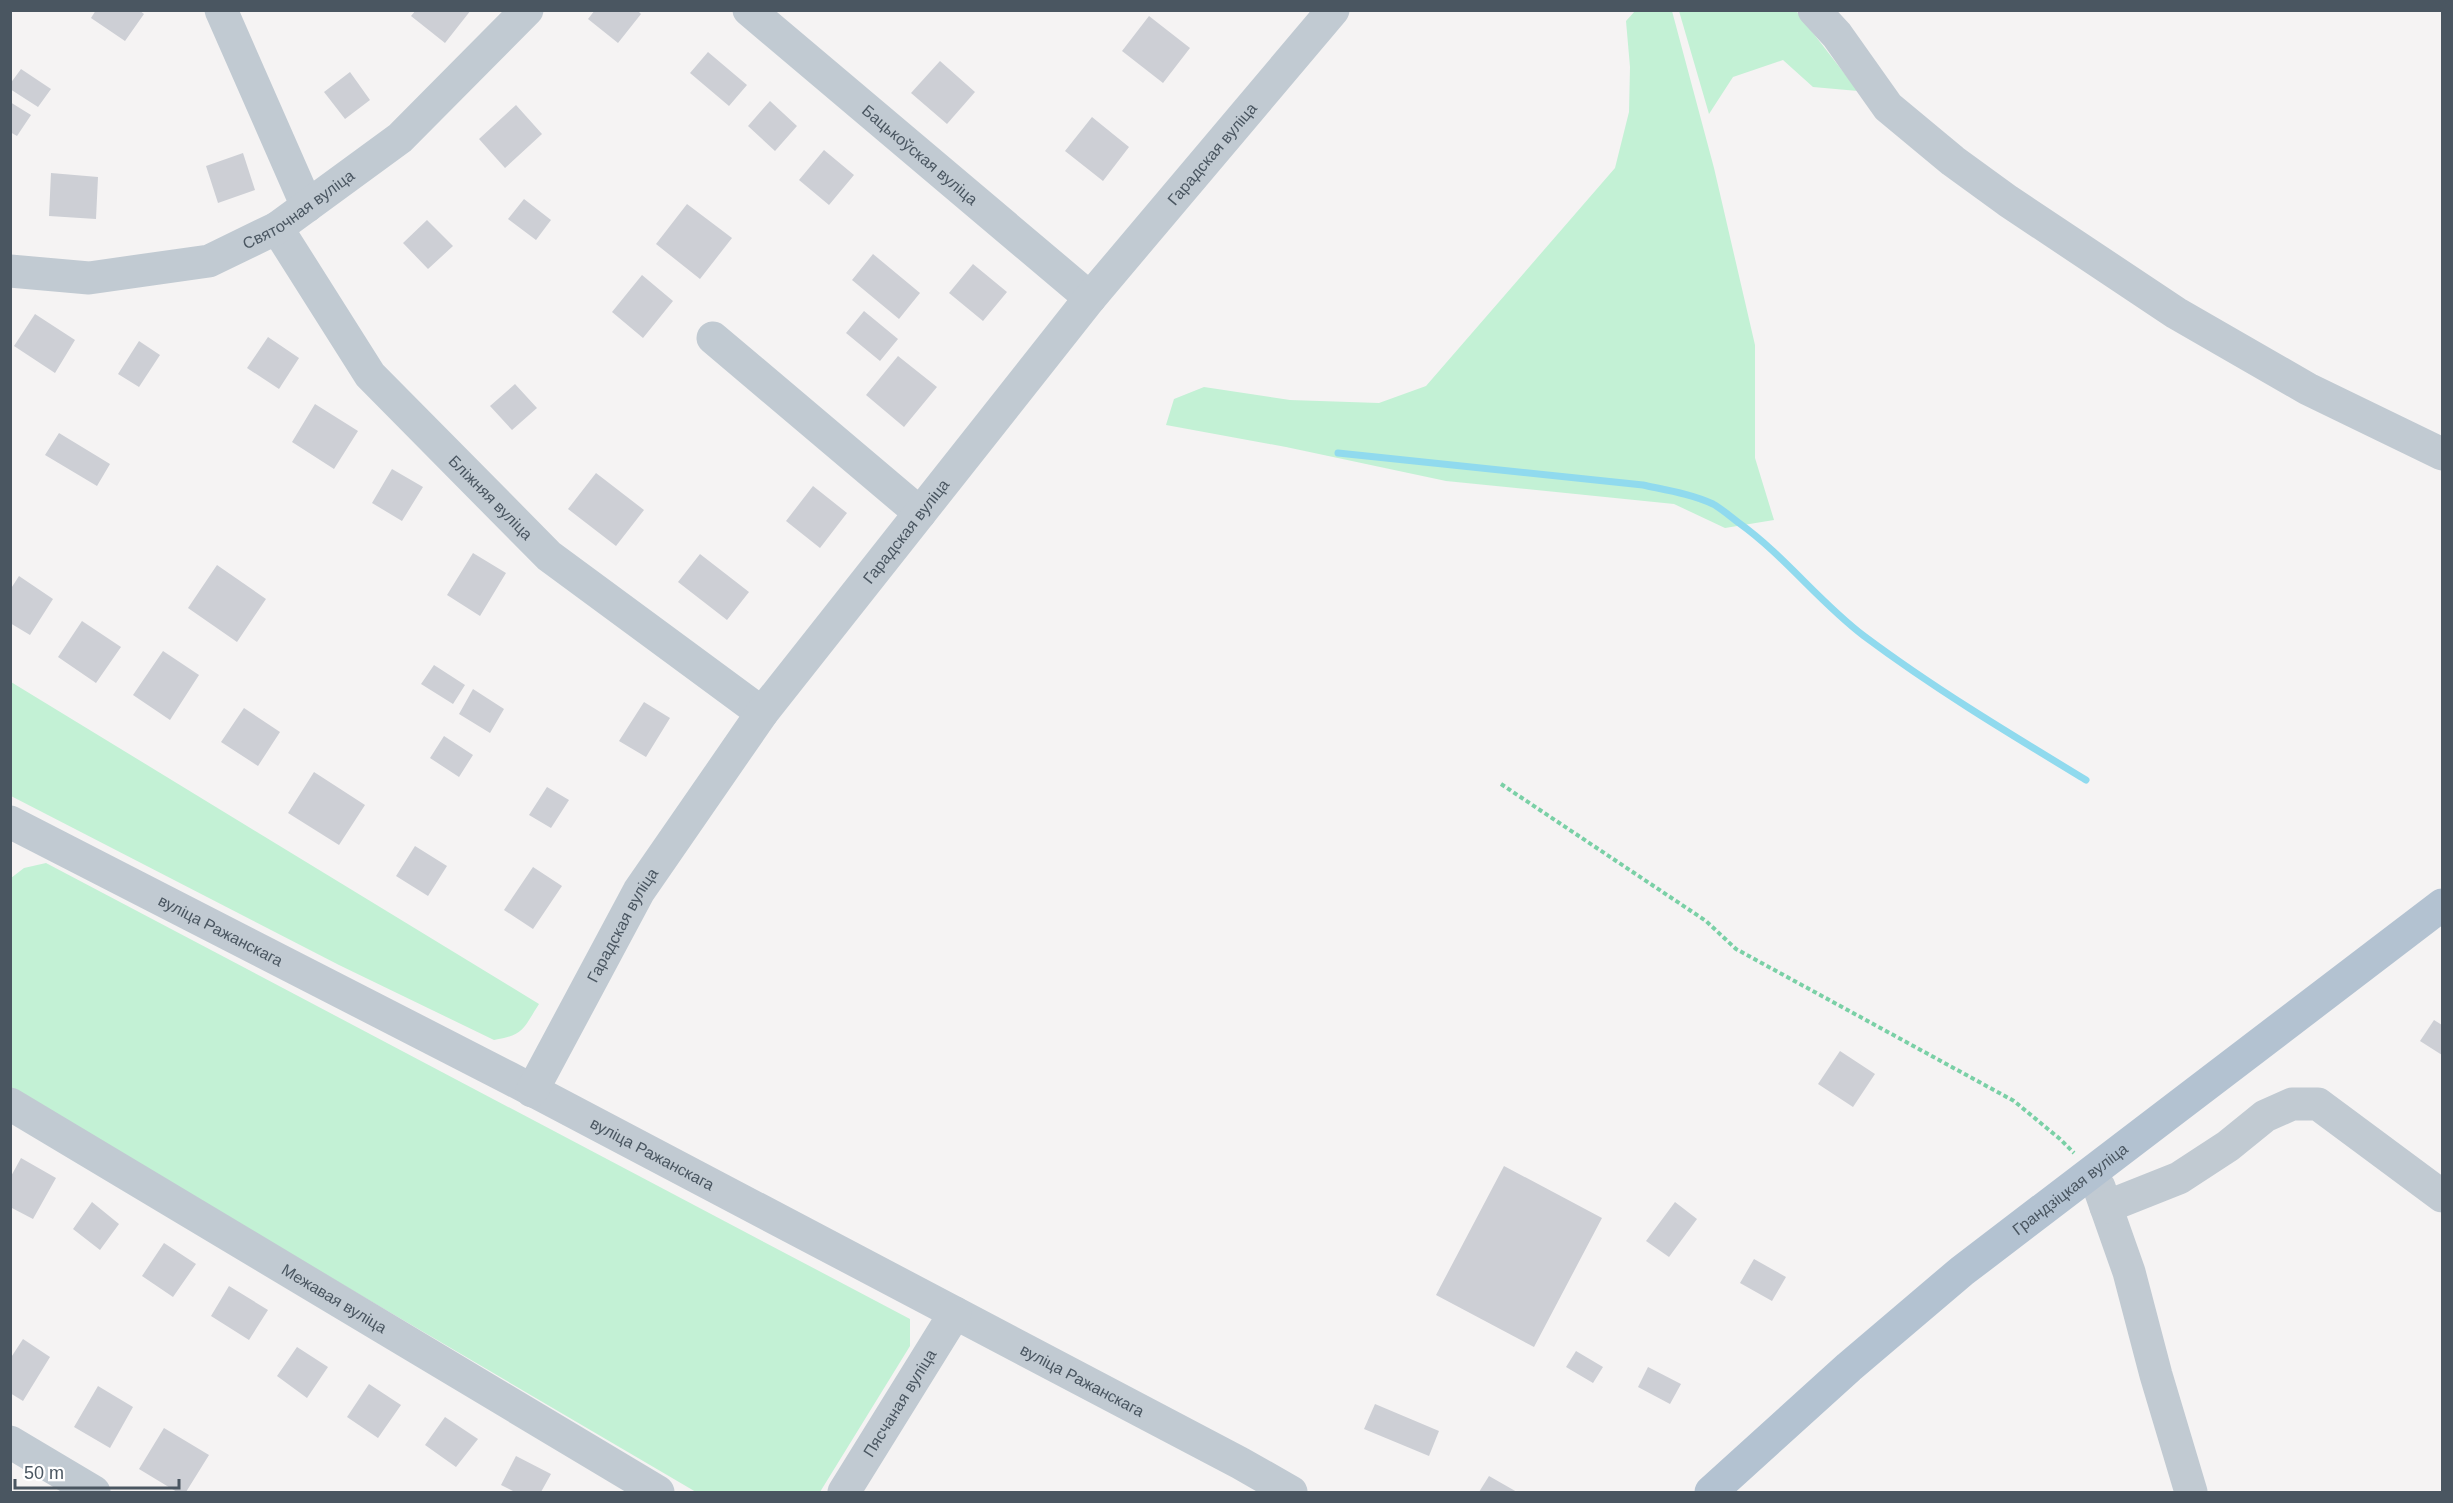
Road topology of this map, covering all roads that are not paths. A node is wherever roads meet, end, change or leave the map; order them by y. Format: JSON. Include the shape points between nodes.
{"nodes":[{"id":1,"x":221,"y":10,"type":"edge"},
{"id":2,"x":527,"y":10,"type":"edge"},
{"id":3,"x":749,"y":10,"type":"edge"},
{"id":4,"x":1333,"y":10,"type":"edge"},
{"id":5,"x":1814,"y":10,"type":"edge"},
{"id":6,"x":307,"y":206,"type":"junction"},
{"id":7,"x":277,"y":228,"type":"junction"},
{"id":8,"x":10,"y":271,"type":"edge"},
{"id":9,"x":1090,"y":298,"type":"junction"},
{"id":10,"x":713,"y":338,"type":"dead end"},
{"id":11,"x":2442,"y":454,"type":"edge"},
{"id":12,"x":920,"y":513,"type":"junction"},
{"id":13,"x":762,"y":713,"type":"junction"},
{"id":14,"x":12,"y":826,"type":"edge"},
{"id":15,"x":2442,"y":905,"type":"edge"},
{"id":16,"x":532,"y":1090,"type":"junction"},
{"id":17,"x":10,"y":1104,"type":"edge"},
{"id":18,"x":2094,"y":1173,"type":"junction"},
{"id":19,"x":2442,"y":1196,"type":"edge"},
{"id":20,"x":2106,"y":1207,"type":"junction"},
{"id":21,"x":954,"y":1313,"type":"junction"},
{"id":22,"x":10,"y":1442,"type":"edge"},
{"id":23,"x":94,"y":1492,"type":"edge"},
{"id":24,"x":658,"y":1492,"type":"edge"},
{"id":25,"x":844,"y":1492,"type":"edge"},
{"id":26,"x":1291,"y":1492,"type":"edge"},
{"id":27,"x":1711,"y":1492,"type":"edge"},
{"id":28,"x":2191,"y":1492,"type":"edge"}],
"edges":[{"from":1,"to":6,"type":"street"},
{"from":2,"to":6,"type":"street","name":"Святочная вуліца","via":[[400,138]]},
{"from":3,"to":9,"type":"street","name":"Бацькоўская вуліца"},
{"from":4,"to":9,"type":"street","name":"Гарадская вуліца"},
{"from":5,"to":11,"type":"street","via":[[1837,35],[1888,107],[2008,201],[2176,313],[2308,389]]},
{"from":6,"to":7,"type":"street","name":"Святочная вуліца"},
{"from":7,"to":8,"type":"street","name":"Святочная вуліца","via":[[209,261],[89,278]]},
{"from":7,"to":13,"type":"street","name":"Бліжняя вуліца","via":[[370,375],[549,556]]},
{"from":9,"to":12,"type":"street","name":"Гарадская вуліца"},
{"from":10,"to":12,"type":"street"},
{"from":12,"to":13,"type":"street","name":"Гарадская вуліца"},
{"from":13,"to":16,"type":"street","name":"Гарадская вуліца","via":[[639,891]]},
{"from":14,"to":16,"type":"street","name":"вуліца Ражанскага"},
{"from":15,"to":18,"type":"main road","name":"Грандзіцкая вуліца"},
{"from":16,"to":21,"type":"street","name":"вуліца Ражанскага"},
{"from":17,"to":24,"type":"street","name":"Межавая вуліца"},
{"from":18,"to":20,"type":"street"},
{"from":18,"to":27,"type":"main road","name":"Грандзіцкая вуліца","via":[[1962,1271]]},
{"from":19,"to":20,"type":"street","via":[[2318,1104],[2292,1104],[2265,1116],[2178,1178]]},
{"from":20,"to":28,"type":"street","via":[[2129,1272]]},
{"from":21,"to":25,"type":"street","name":"Пясчаная вуліца"},
{"from":21,"to":26,"type":"street","name":"вуліца Ражанскага"},
{"from":22,"to":23,"type":"street"}]}
